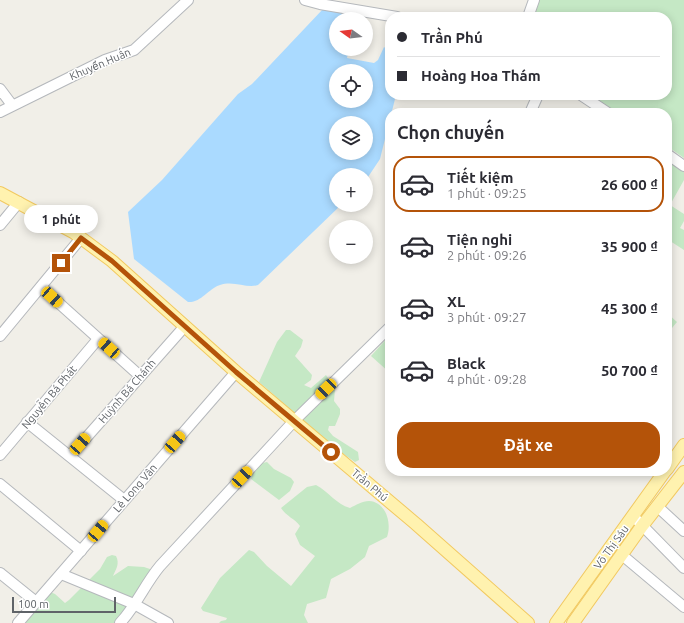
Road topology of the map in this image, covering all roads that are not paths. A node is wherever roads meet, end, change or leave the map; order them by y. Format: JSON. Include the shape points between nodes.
{"nodes":[{"id":1,"x":188,"y":0,"type":"edge"},
{"id":2,"x":305,"y":0,"type":"edge"},
{"id":3,"x":534,"y":0,"type":"edge"},
{"id":4,"x":530,"y":12,"type":"edge"},
{"id":5,"x":385,"y":15,"type":"edge"},
{"id":6,"x":0,"y":89,"type":"edge"},
{"id":7,"x":588,"y":100,"type":"edge"},
{"id":8,"x":12,"y":105,"type":"junction"},
{"id":9,"x":600,"y":108,"type":"edge"},
{"id":10,"x":0,"y":112,"type":"edge"},
{"id":11,"x":672,"y":158,"type":"edge"},
{"id":12,"x":684,"y":166,"type":"edge"},
{"id":13,"x":0,"y":193,"type":"edge"},
{"id":14,"x":19,"y":202,"type":"junction"},
{"id":15,"x":0,"y":210,"type":"edge"},
{"id":16,"x":10,"y":213,"type":"junction"},
{"id":17,"x":0,"y":225,"type":"edge"},
{"id":18,"x":81,"y":238,"type":"junction"},
{"id":19,"x":41,"y":287,"type":"junction"},
{"id":20,"x":185,"y":326,"type":"junction"},
{"id":21,"x":385,"y":332,"type":"edge"},
{"id":22,"x":0,"y":336,"type":"edge"},
{"id":23,"x":98,"y":339,"type":"junction"},
{"id":24,"x":236,"y":372,"type":"junction"},
{"id":25,"x":140,"y":376,"type":"junction"},
{"id":26,"x":294,"y":421,"type":"junction"},
{"id":27,"x":27,"y":422,"type":"junction"},
{"id":28,"x":684,"y":445,"type":"edge"},
{"id":29,"x":0,"y":455,"type":"edge"},
{"id":30,"x":70,"y":456,"type":"junction"},
{"id":31,"x":672,"y":462,"type":"edge"},
{"id":32,"x":684,"y":472,"type":"edge"},
{"id":33,"x":662,"y":476,"type":"edge"},
{"id":34,"x":0,"y":484,"type":"edge"},
{"id":35,"x":124,"y":500,"type":"junction"},
{"id":36,"x":658,"y":507,"type":"junction"},
{"id":37,"x":633,"y":516,"type":"junction"},
{"id":38,"x":642,"y":526,"type":"junction"},
{"id":39,"x":684,"y":531,"type":"edge"},
{"id":40,"x":81,"y":551,"type":"junction"},
{"id":41,"x":622,"y":555,"type":"junction"},
{"id":42,"x":684,"y":568,"type":"edge"},
{"id":43,"x":0,"y":573,"type":"edge"},
{"id":44,"x":61,"y":574,"type":"junction"},
{"id":45,"x":36,"y":602,"type":"junction"},
{"id":46,"x":134,"y":604,"type":"junction"},
{"id":47,"x":684,"y":607,"type":"edge"},
{"id":48,"x":18,"y":623,"type":"edge"},
{"id":49,"x":120,"y":623,"type":"edge"},
{"id":50,"x":168,"y":623,"type":"edge"},
{"id":51,"x":528,"y":623,"type":"edge"},
{"id":52,"x":556,"y":623,"type":"edge"},
{"id":53,"x":573,"y":623,"type":"edge"}],
"edges":[{"from":1,"to":8,"type":"street","name":"Khuyển Huấn","via":[[134,50],[105,60]]},
{"from":2,"to":5,"type":"street"},
{"from":3,"to":4,"type":"street"},
{"from":6,"to":8,"type":"street"},
{"from":7,"to":9,"type":"street"},
{"from":8,"to":10,"type":"street","name":"Khuyển Huấn"},
{"from":11,"to":12,"type":"street"},
{"from":13,"to":14,"type":"main road","name":"Trần Phú"},
{"from":14,"to":16,"type":"street"},
{"from":14,"to":18,"type":"main road","name":"Trần Phú"},
{"from":15,"to":16,"type":"street"},
{"from":16,"to":17,"type":"street"},
{"from":18,"to":19,"type":"street"},
{"from":18,"to":20,"type":"main road","name":"Trần Phú","via":[[112,261]]},
{"from":19,"to":22,"type":"street"},
{"from":19,"to":23,"type":"street"},
{"from":20,"to":24,"type":"main road","name":"Trần Phú"},
{"from":20,"to":25,"type":"street","name":"Huỳnh Bá Chánh"},
{"from":21,"to":26,"type":"street"},
{"from":23,"to":25,"type":"street"},
{"from":23,"to":27,"type":"street","name":"Nguyễn Bá Phát"},
{"from":24,"to":26,"type":"main road","name":"Trần Phú"},
{"from":24,"to":35,"type":"street","name":"Lê Long Vân"},
{"from":25,"to":30,"type":"street","name":"Huỳnh Bá Chánh"},
{"from":26,"to":46,"type":"street","via":[[160,566]]},
{"from":26,"to":51,"type":"main road","name":"Trần Phú"},
{"from":27,"to":29,"type":"street","name":"Nguyễn Bá Phát"},
{"from":27,"to":30,"type":"street"},
{"from":28,"to":31,"type":"main road","name":"Võ Thị Sáu"},
{"from":30,"to":35,"type":"street"},
{"from":32,"to":36,"type":"main road","name":"Võ Thị Sáu"},
{"from":33,"to":37,"type":"main road","name":"Võ Thị Sáu"},
{"from":34,"to":40,"type":"street"},
{"from":35,"to":40,"type":"street","name":"Lê Long Vân"},
{"from":36,"to":38,"type":"main road","name":"Võ Thị Sáu"},
{"from":36,"to":39,"type":"street"},
{"from":37,"to":38,"type":"street"},
{"from":37,"to":52,"type":"main road","name":"Võ Thị Sáu"},
{"from":38,"to":41,"type":"main road","name":"Võ Thị Sáu"},
{"from":38,"to":42,"type":"street"},
{"from":40,"to":44,"type":"street","name":"Lê Long Vân"},
{"from":41,"to":47,"type":"street"},
{"from":41,"to":53,"type":"main road","name":"Võ Thị Sáu"},
{"from":43,"to":45,"type":"street"},
{"from":44,"to":45,"type":"street","name":"Lê Long Vân"},
{"from":44,"to":46,"type":"street"},
{"from":45,"to":48,"type":"street","name":"Lê Long Vân"},
{"from":46,"to":49,"type":"street"},
{"from":46,"to":50,"type":"street"}]}
